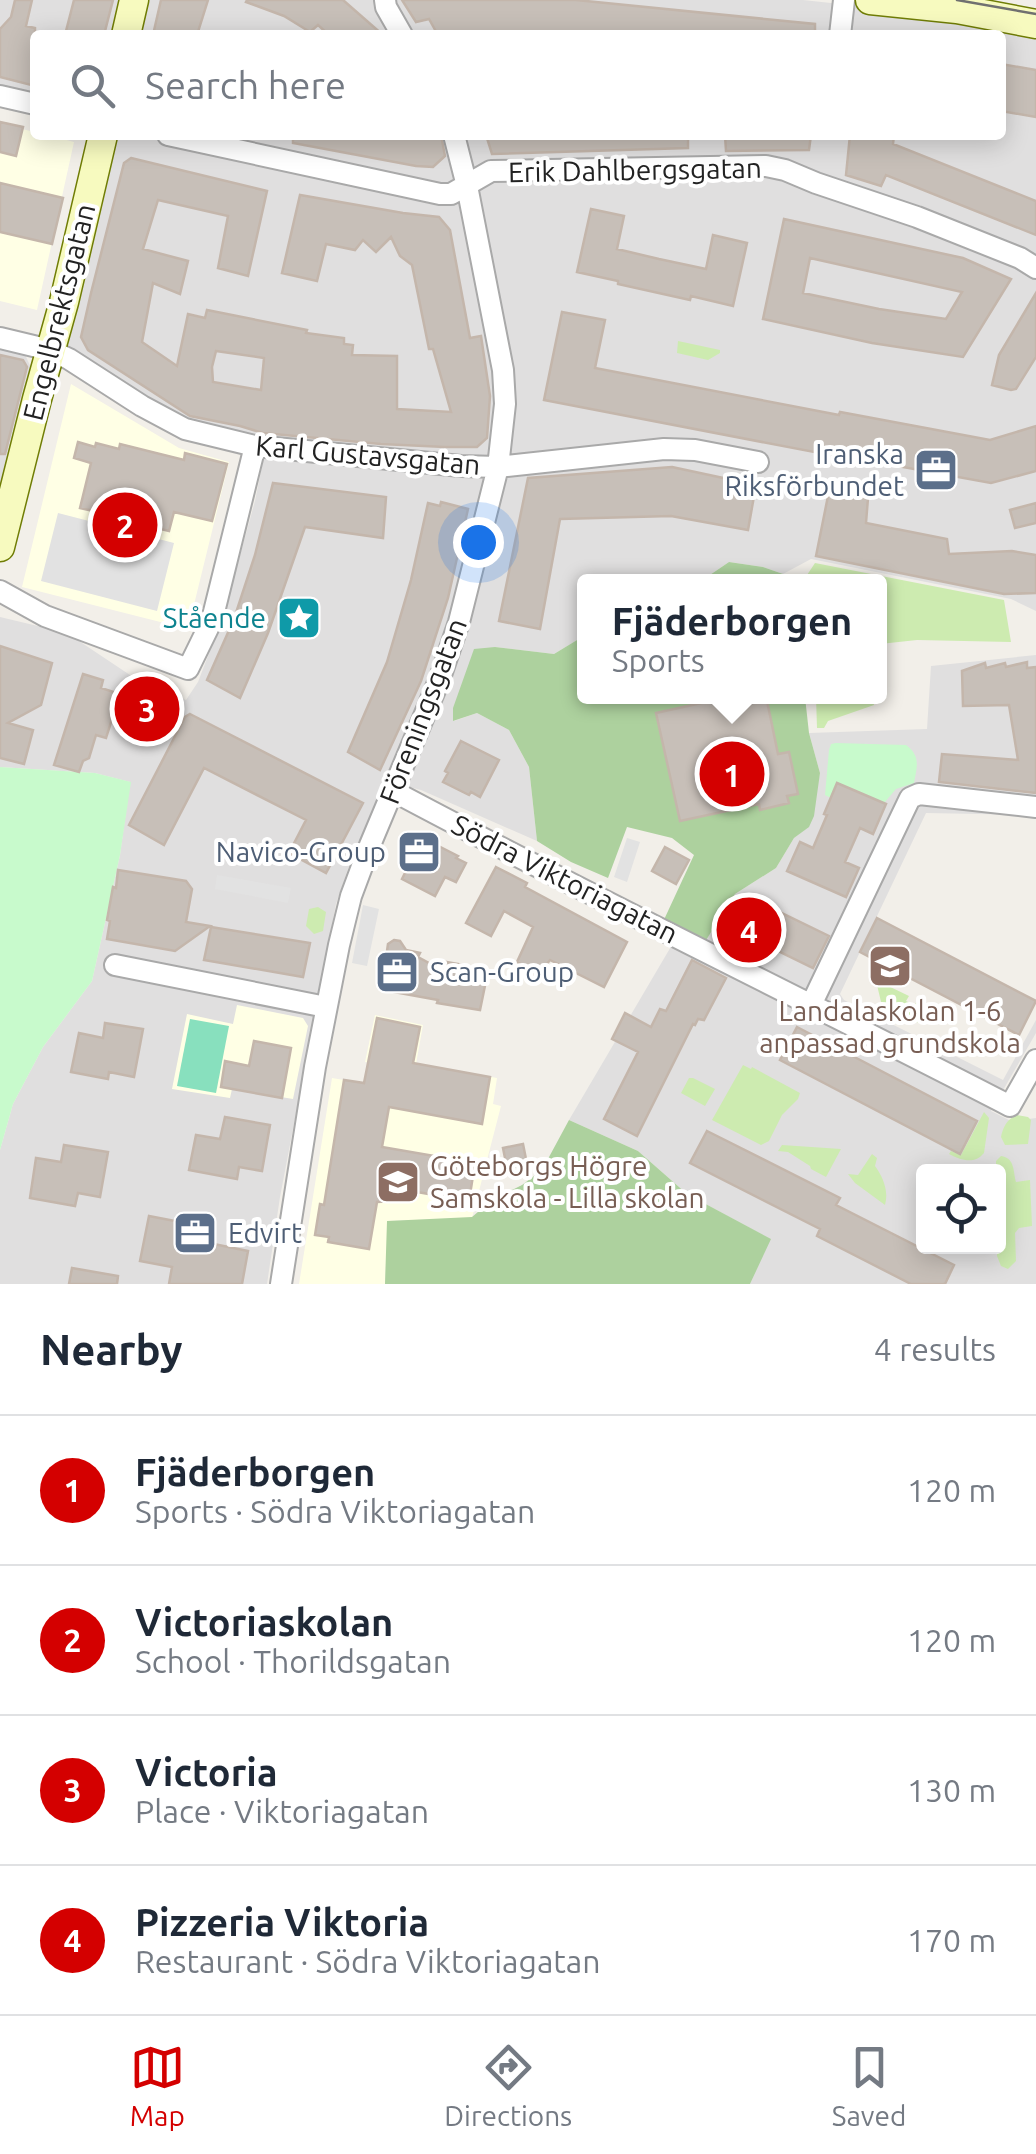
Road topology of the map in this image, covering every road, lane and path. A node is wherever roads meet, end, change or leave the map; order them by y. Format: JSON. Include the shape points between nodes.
{"nodes":[{"id":1,"x":134,"y":0,"type":"edge"},
{"id":2,"x":385,"y":0,"type":"edge"},
{"id":3,"x":844,"y":0,"type":"edge"},
{"id":4,"x":870,"y":0,"type":"edge"},
{"id":5,"x":1036,"y":24,"type":"edge"},
{"id":6,"x":127,"y":30,"type":"edge"},
{"id":7,"x":399,"y":30,"type":"edge"},
{"id":8,"x":841,"y":30,"type":"edge"},
{"id":9,"x":0,"y":96,"type":"edge"},
{"id":10,"x":30,"y":103,"type":"edge"},
{"id":11,"x":102,"y":140,"type":"edge"},
{"id":12,"x":191,"y":140,"type":"edge"},
{"id":13,"x":455,"y":140,"type":"edge"},
{"id":14,"x":467,"y":186,"type":"junction"},
{"id":15,"x":1036,"y":268,"type":"edge"},
{"id":16,"x":0,"y":338,"type":"edge"},
{"id":17,"x":50,"y":350,"type":"junction"},
{"id":18,"x":255,"y":446,"type":"junction"},
{"id":19,"x":758,"y":462,"type":"dead end"},
{"id":20,"x":498,"y":466,"type":"junction"},
{"id":21,"x":0,"y":547,"type":"edge"},
{"id":22,"x":0,"y":591,"type":"edge"},
{"id":23,"x":393,"y":792,"type":"junction"},
{"id":24,"x":1036,"y":807,"type":"edge"},
{"id":25,"x":115,"y":965,"type":"dead end"},
{"id":26,"x":811,"y":1005,"type":"junction"},
{"id":27,"x":326,"y":1007,"type":"junction"},
{"id":28,"x":1036,"y":1060,"type":"edge"},
{"id":29,"x":282,"y":1284,"type":"edge"}],
"edges":[{"from":1,"to":6,"type":"street"},
{"from":2,"to":7,"type":"street"},
{"from":3,"to":8,"type":"street"},
{"from":4,"to":5,"type":"street"},
{"from":9,"to":10,"type":"street"},
{"from":11,"to":17,"type":"street","name":"Engelbrektsgatan"},
{"from":12,"to":14,"type":"street","name":"Erik Dahlbergsgatan","via":[[440,194]]},
{"from":13,"to":14,"type":"street","name":"Föreningsgatan"},
{"from":14,"to":15,"type":"street","name":"Erik Dahlbergsgatan","via":[[491,171],[746,165],[785,170]]},
{"from":14,"to":20,"type":"street","name":"Föreningsgatan","via":[[502,370]]},
{"from":16,"to":17,"type":"street","name":"Karl Gustavsgatan"},
{"from":17,"to":18,"type":"street","name":"Karl Gustavsgatan","via":[[186,430]]},
{"from":17,"to":21,"type":"street","name":"Engelbrektsgatan"},
{"from":18,"to":20,"type":"street","name":"Karl Gustavsgatan"},
{"from":18,"to":22,"type":"street","via":[[212,620],[188,669],[45,616]]},
{"from":19,"to":20,"type":"street","name":"Karl Gustavsgatan","via":[[664,448]]},
{"from":20,"to":23,"type":"street","name":"Föreningsgatan","via":[[459,622]]},
{"from":23,"to":26,"type":"street","name":"Södra Viktoriagatan"},
{"from":23,"to":27,"type":"street","name":"Föreningsgatan","via":[[351,896]]},
{"from":24,"to":26,"type":"street","via":[[910,798]]},
{"from":25,"to":27,"type":"street"},
{"from":26,"to":28,"type":"street","name":"Södra Viktoriagatan","via":[[1010,1106]]},
{"from":27,"to":29,"type":"street","name":"Föreningsgatan"}]}
